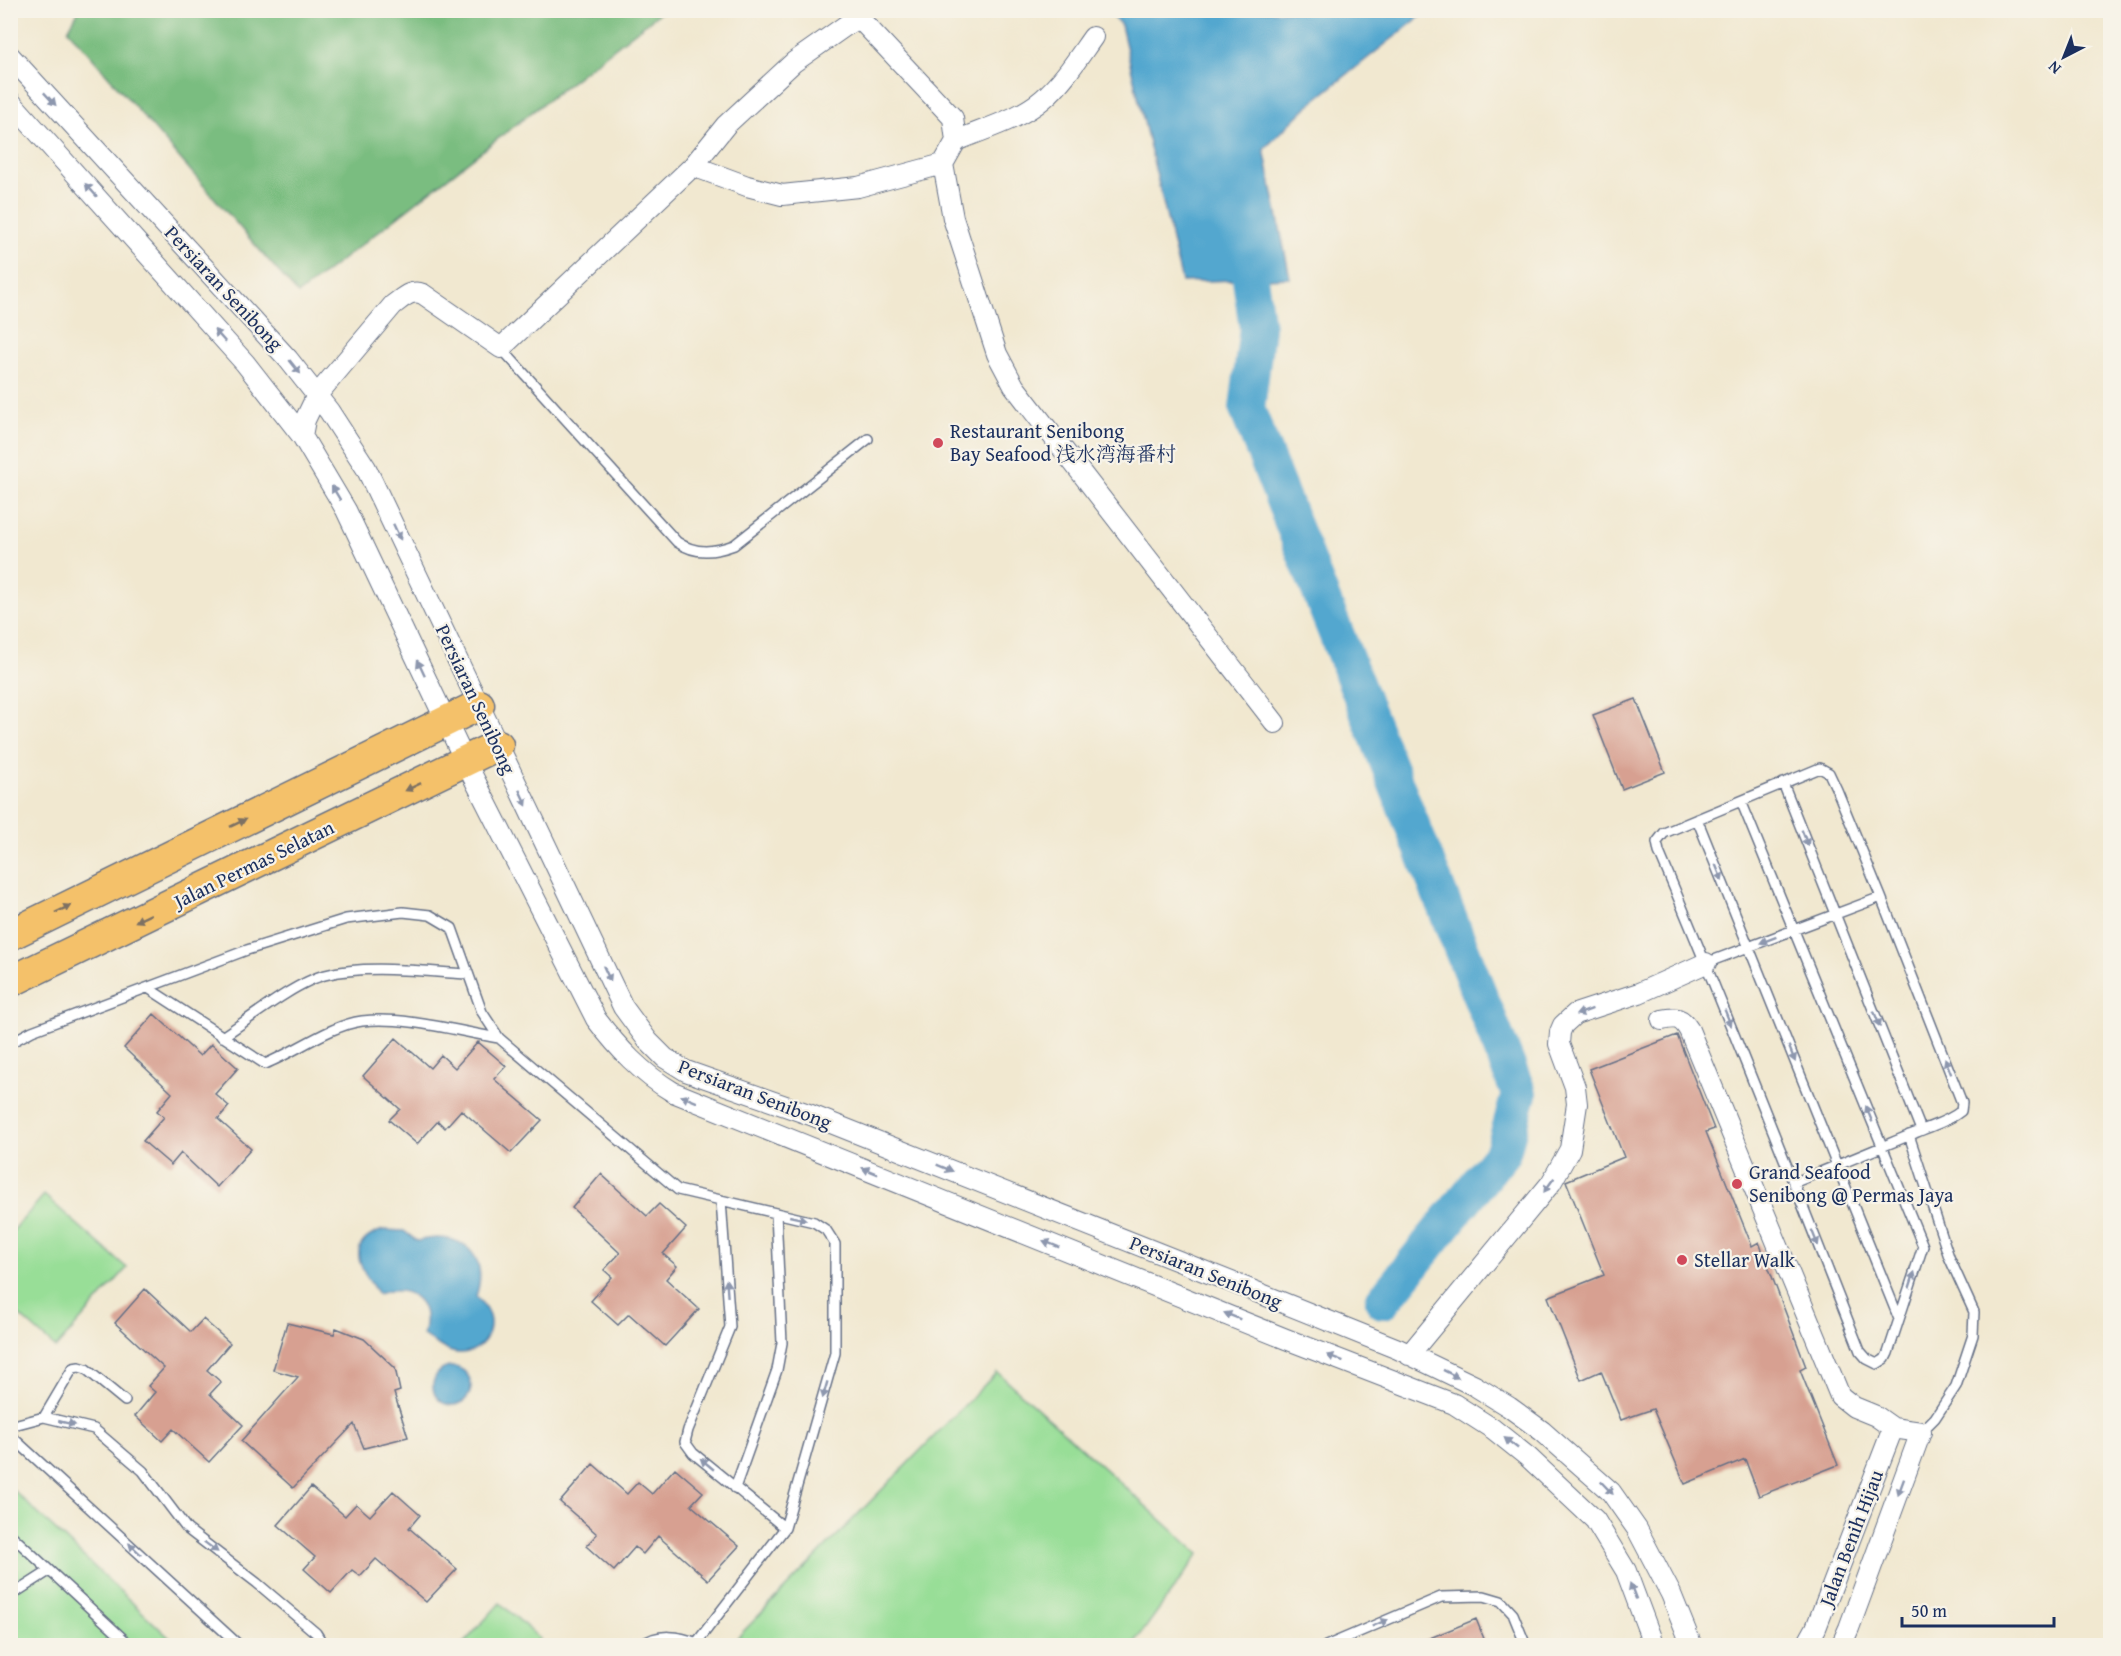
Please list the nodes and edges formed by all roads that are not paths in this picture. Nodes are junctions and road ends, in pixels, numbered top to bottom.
1 (858, 14) edge
2 (1092, 37) dead end
3 (10, 56) edge
4 (10, 100) edge
5 (956, 141) junction
6 (944, 164) junction
7 (693, 166) junction
8 (501, 348) junction
9 (317, 395) junction
10 (302, 436) junction
11 (868, 439) dead end
12 (479, 705) junction
13 (447, 721) junction
14 (1275, 723) dead end
15 (498, 745) junction
16 (465, 761) junction
17 (1784, 783) junction
18 (1741, 801) junction
19 (1697, 819) junction
20 (1881, 897) junction
21 (1836, 914) junction
22 (1794, 930) junction
23 (10, 934) edge
24 (10, 947) edge
25 (1749, 947) junction
26 (1706, 963) junction
27 (468, 974) junction
28 (10, 981) edge
29 (148, 988) junction
30 (1662, 1020) dead end
31 (222, 1037) junction
32 (499, 1038) junction
33 (10, 1043) edge
34 (1921, 1130) junction
35 (1909, 1136) junction
36 (1882, 1146) junction
37 (1837, 1165) junction
38 (1793, 1183) junction
39 (720, 1200) junction
40 (776, 1213) junction
41 (1899, 1318) junction
42 (1404, 1352) junction
43 (125, 1401) dead end
44 (44, 1418) junction
45 (10, 1426) edge
46 (1893, 1428) junction
47 (1922, 1432) junction
48 (10, 1435) edge
49 (735, 1488) junction
50 (785, 1528) junction
51 (10, 1534) edge
52 (49, 1571) junction
53 (10, 1596) edge
54 (696, 1644) edge
55 (1692, 1645) edge
56 (131, 1646) edge
57 (240, 1646) edge
58 (324, 1646) edge
59 (641, 1646) edge
60 (1326, 1646) edge
61 (1526, 1646) edge
62 (1654, 1646) edge
63 (1806, 1646) edge
64 (1841, 1646) edge

1 - 5 street
1 - 7 street
2 - 5 street
3 -> 9 street, Persiaran Senibong
10 -> 4 street, Persiaran Senibong
5 - 6 street
6 - 7 street
6 - 14 street
7 - 8 street
8 - 9 street
8 - 11 lane
9 - 10 street
9 -> 12 street, Persiaran Senibong
13 -> 10 street, Persiaran Senibong
12 - 13 main road
12 - 15 street, Persiaran Senibong
13 - 16 street, Persiaran Senibong
23 -> 13 main road
15 - 16 main road, Jalan Permas Selatan
15 -> 42 street, Persiaran Senibong
16 -> 28 main road, Jalan Permas Selatan
62 -> 16 street, Persiaran Senibong
17 - 18 lane
17 - 20 lane
17 -> 21 lane
18 - 19 lane
18 - 22 lane
19 -> 25 lane
19 - 26 lane
20 - 21 lane
34 -> 20 lane
21 - 22 lane
21 -> 34 lane
22 -> 25 lane
36 -> 22 lane
24 - 28 main road
25 - 26 lane
25 -> 37 lane
26 -> 38 lane
26 -> 42 street
27 - 29 lane
27 - 31 lane
27 - 32 lane
29 - 31 lane
29 - 33 lane
30 - 46 street
31 - 32 lane
32 - 39 lane
34 - 35 lane
35 - 36 lane
35 - 47 lane
36 - 37 lane
41 -> 36 lane
37 - 38 lane
37 - 41 lane
38 -> 41 lane
39 - 40 lane
49 -> 39 lane
40 - 49 lane
40 -> 50 lane
42 -> 55 street, Persiaran Senibong
43 - 44 lane
44 - 45 lane
44 -> 58 lane
46 - 47 street
46 - 63 street, Jalan Benih Hijau
47 -> 64 street, Jalan Benih Hijau
57 -> 48 lane
49 - 50 lane
50 - 54 lane
51 - 52 lane
52 - 53 lane
52 - 56 lane
54 - 59 lane
60 -> 61 lane

